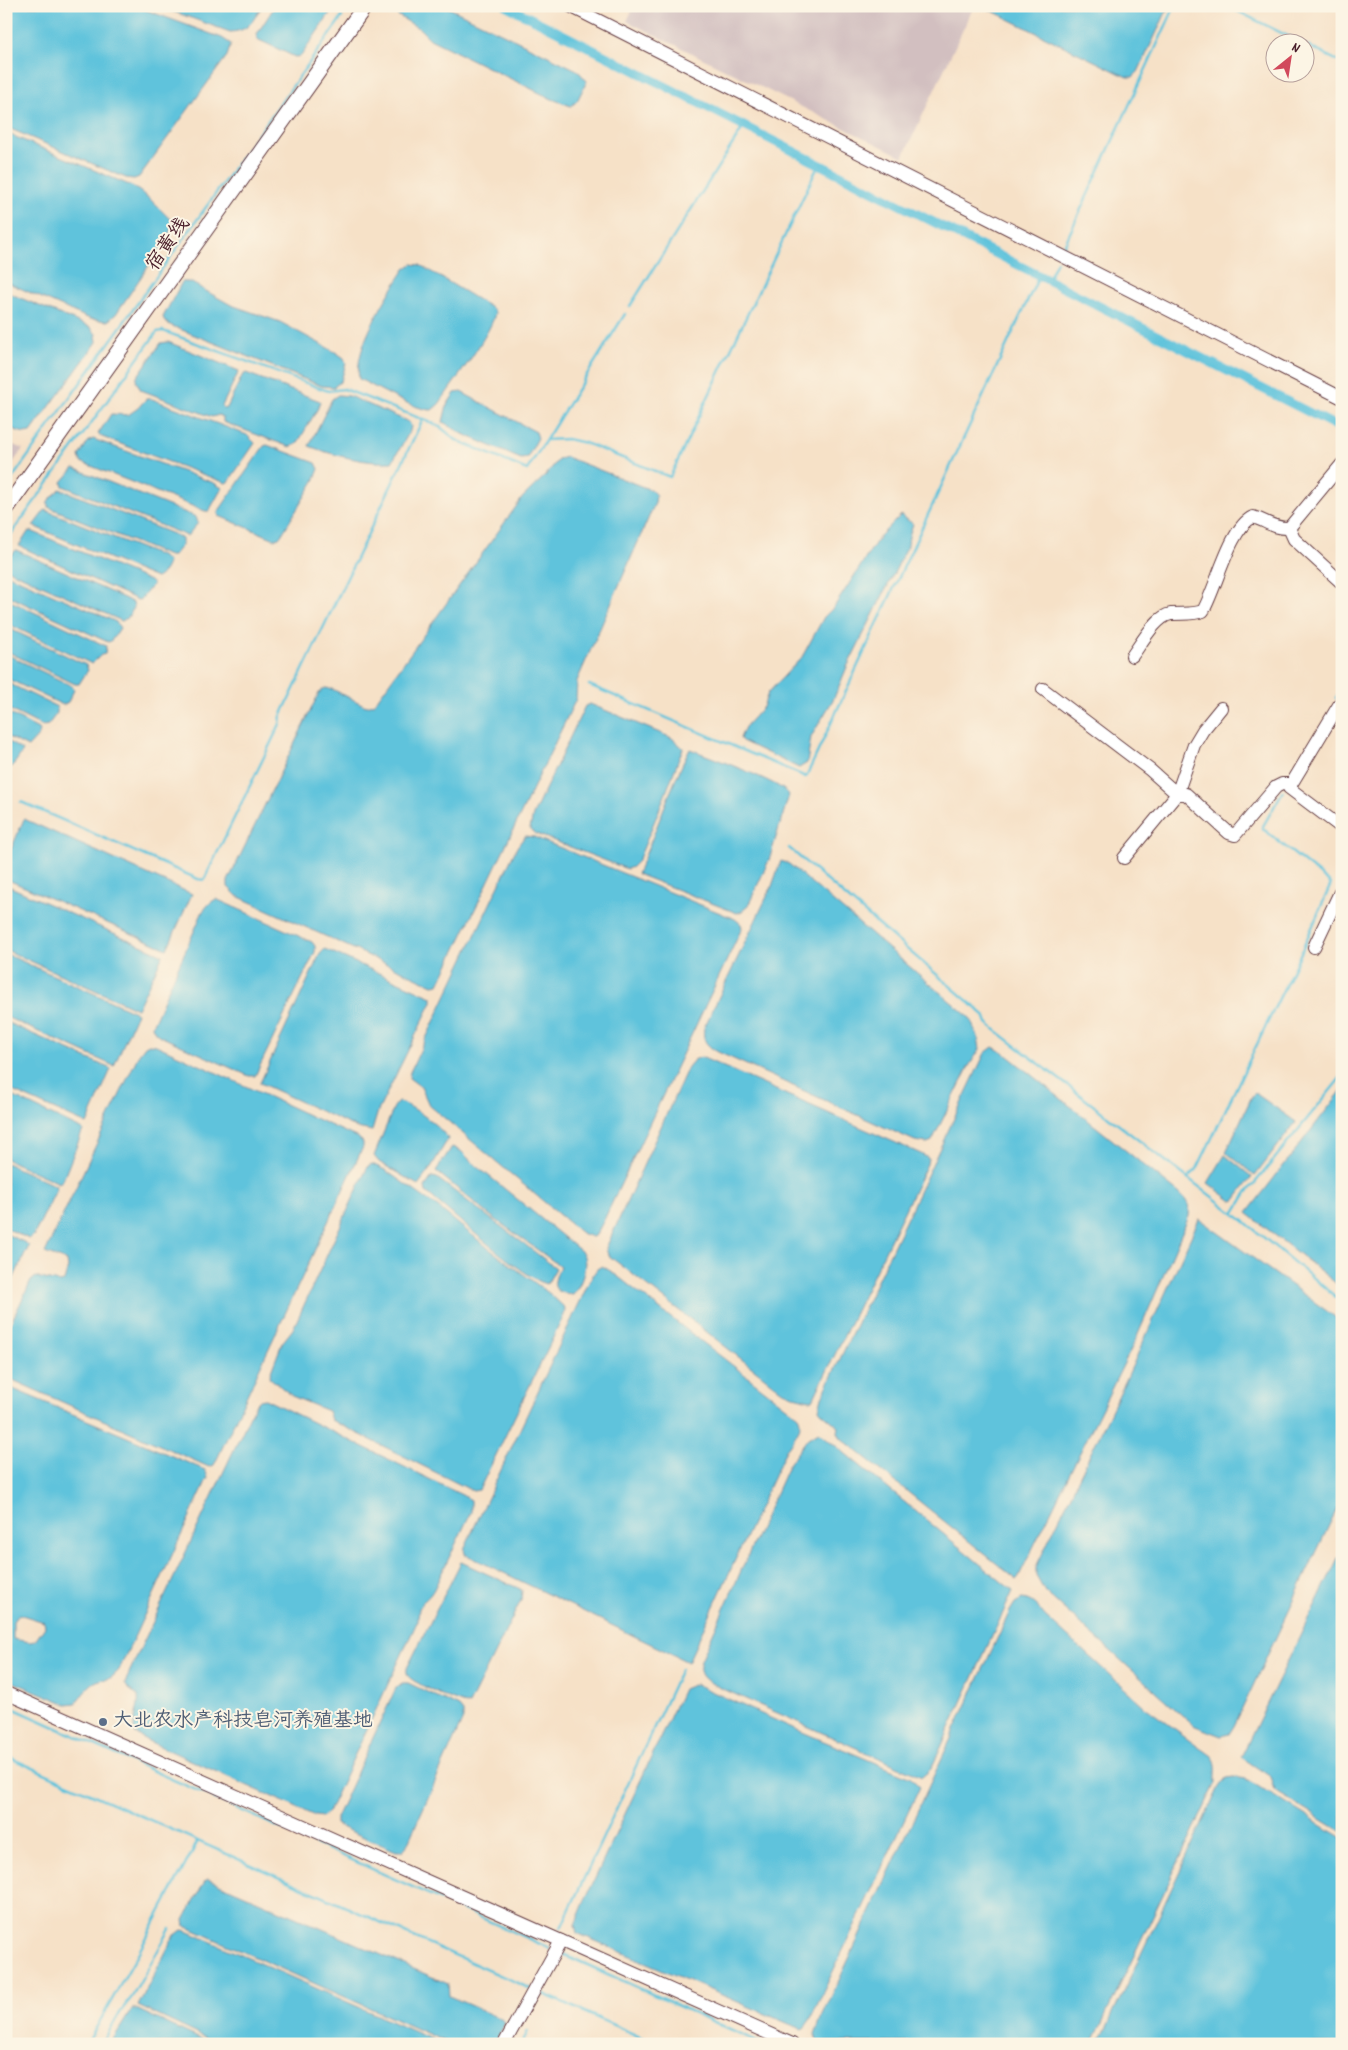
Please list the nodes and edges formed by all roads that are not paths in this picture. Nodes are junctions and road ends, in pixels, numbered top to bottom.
1 (365, 6) edge
2 (570, 6) edge
3 (1342, 398) edge
4 (1342, 464) edge
5 (6, 509) edge
6 (1289, 528) junction
7 (1342, 583) edge
8 (1132, 656) dead end
9 (1043, 689) dead end
10 (1342, 700) edge
11 (1221, 708) dead end
12 (1291, 784) junction
13 (1177, 794) junction
14 (1342, 828) edge
15 (1124, 858) dead end
16 (1342, 888) edge
17 (1314, 947) dead end
18 (6, 1694) edge
19 (561, 1941) junction
20 (504, 2044) edge
21 (792, 2044) edge

1 - 5 main road, 宿黄线
2 - 3 street
4 - 6 street
6 - 7 street
6 - 8 street
9 - 13 street
10 - 12 street
11 - 13 street
12 - 13 street
12 - 14 street
13 - 15 street
16 - 17 street
18 - 19 street
19 - 20 street
19 - 21 street

